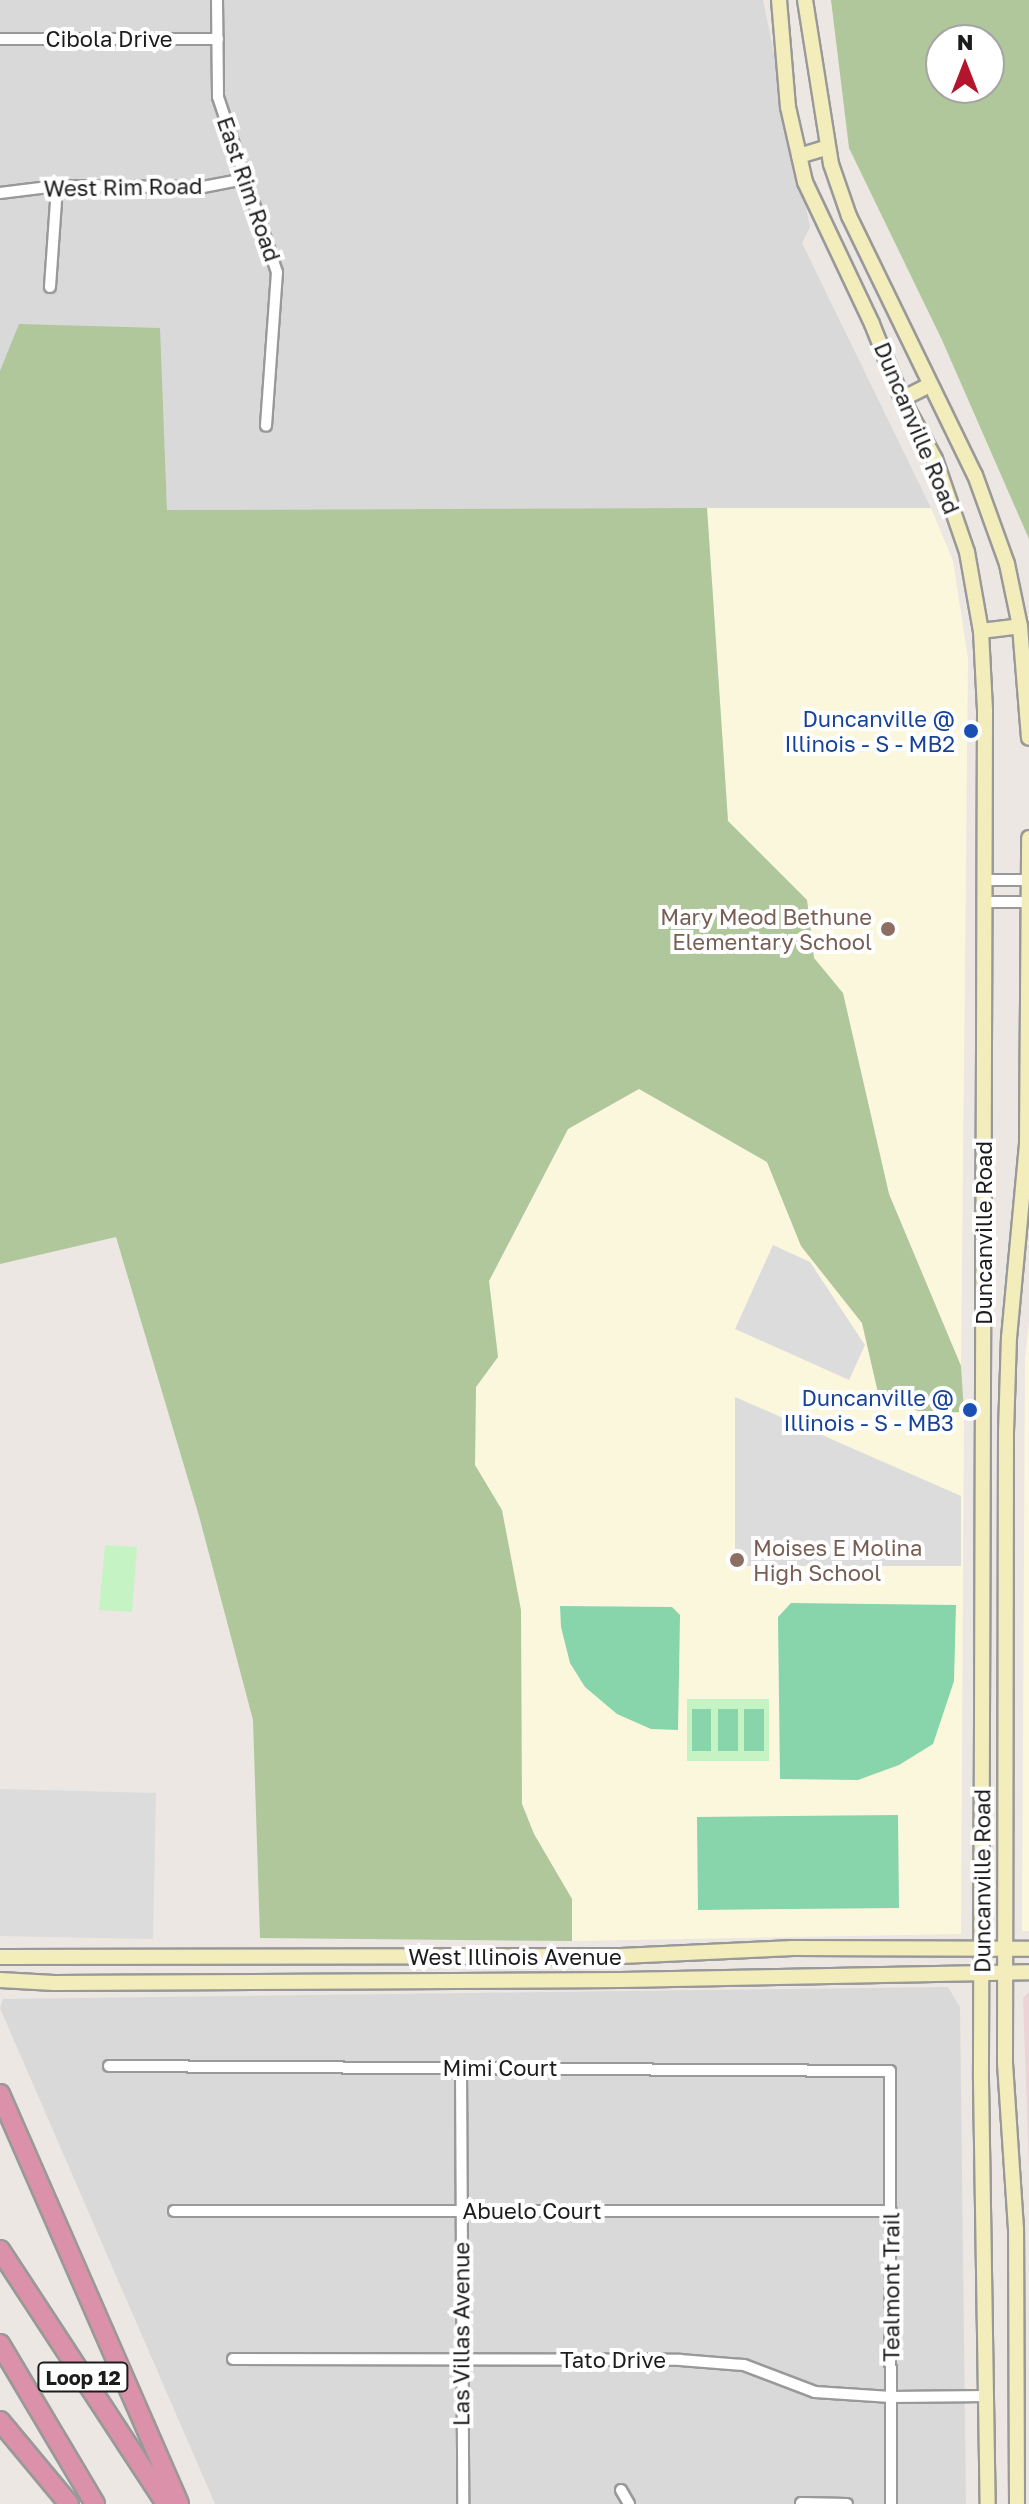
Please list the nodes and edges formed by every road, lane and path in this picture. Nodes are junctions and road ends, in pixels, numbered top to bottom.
1 (217, 0) edge
2 (779, 0) edge
3 (805, 0) edge
4 (0, 39) edge
5 (218, 39) junction
6 (828, 147) junction
7 (799, 156) junction
8 (245, 179) junction
9 (57, 186) junction
10 (0, 193) edge
11 (50, 287) dead end
12 (930, 385) junction
13 (902, 399) junction
14 (266, 426) dead end
15 (1020, 626) junction
16 (981, 631) junction
17 (1029, 738) edge
18 (1029, 838) edge
19 (983, 880) junction
20 (1029, 880) edge
21 (984, 902) junction
22 (1029, 902) edge
23 (1028, 964) edge
24 (981, 1949) junction
25 (1005, 1949) junction
26 (1029, 1949) edge
27 (621, 1956) junction
28 (0, 1957) edge
29 (121, 1958) junction
30 (257, 1959) junction
31 (981, 1972) junction
32 (1005, 1972) junction
33 (1029, 1972) edge
34 (0, 1980) edge
35 (621, 1980) junction
36 (256, 1982) junction
37 (119, 1983) junction
38 (109, 2066) dead end
39 (461, 2068) junction
40 (890, 2071) joint
41 (0, 2094) edge
42 (174, 2211) dead end
43 (461, 2211) junction
44 (891, 2211) junction
45 (0, 2250) edge
46 (0, 2344) edge
47 (233, 2359) dead end
48 (461, 2360) junction
49 (988, 2396) junction
50 (1017, 2396) junction
51 (891, 2397) junction
52 (0, 2421) edge
53 (621, 2490) dead end
54 (801, 2503) edge
55 (69, 2504) edge
56 (95, 2504) edge
57 (166, 2504) edge
58 (179, 2504) edge
59 (463, 2504) edge
60 (629, 2504) edge
61 (847, 2504) edge
62 (891, 2504) edge
63 (988, 2504) edge
64 (1017, 2504) edge

1 - 5 street, East Rim Road
2 - 7 main road, Duncanville Road
3 - 6 main road, Duncanville Road
4 - 5 street, Cibola Drive
5 - 8 street, East Rim Road
6 - 7 main road
6 - 12 main road, Duncanville Road
7 - 13 main road, Duncanville Road
8 - 9 street, West Rim Road
8 - 14 street, East Rim Road
9 - 10 street, West Rim Road
9 - 11 street
12 - 13 main road
12 - 15 main road, Duncanville Road
13 - 16 main road, Duncanville Road
15 - 16 main road
15 - 17 main road, Duncanville Road
16 - 19 main road, Duncanville Road
18 - 20 main road, Duncanville Road
19 - 20 street
19 - 21 main road, Duncanville Road
20 - 22 main road, Duncanville Road
21 - 22 street
21 - 24 main road, Duncanville Road
22 - 23 main road, Duncanville Road
23 - 25 main road, Duncanville Road
24 - 25 main road, West Illinois Avenue
24 - 27 main road, West Illinois Avenue
24 - 31 main road, Duncanville Road
25 - 26 main road, West Illinois Avenue
25 - 32 main road, Duncanville Road
27 - 30 main road, West Illinois Avenue
27 - 35 main road
28 - 29 main road, West Illinois Avenue
29 - 30 main road, West Illinois Avenue
29 - 37 main road
30 - 36 main road
31 - 32 main road, West Illinois Avenue
31 - 35 main road, West Illinois Avenue
31 - 49 main road, Duncanville Road
32 - 33 main road, West Illinois Avenue
32 - 50 main road, Duncanville Road
34 - 37 main road, West Illinois Avenue
35 - 36 main road, West Illinois Avenue
36 - 37 main road, West Illinois Avenue
38 - 39 street, Mimi Court
39 - 40 street, Mimi Court
39 - 43 street, Las Villas Avenue
40 - 44 street, Tealmont Trail
41 - 58 highway
42 - 43 street, Abuelo Court
43 - 44 street, Abuelo Court
43 - 48 street, Las Villas Avenue
44 - 51 street, Tealmont Trail
45 - 57 highway, Loop 12
46 - 56 highway, Loop 12
47 - 48 street, Tato Drive
48 - 51 street, Tato Drive
48 - 59 street, Las Villas Avenue
49 - 50 main road
49 - 51 street, Tato Drive
49 - 63 main road, Duncanville Road
50 - 64 main road, Duncanville Road
51 - 62 street, Tealmont Trail
52 - 55 highway
53 - 60 street
54 - 61 street

